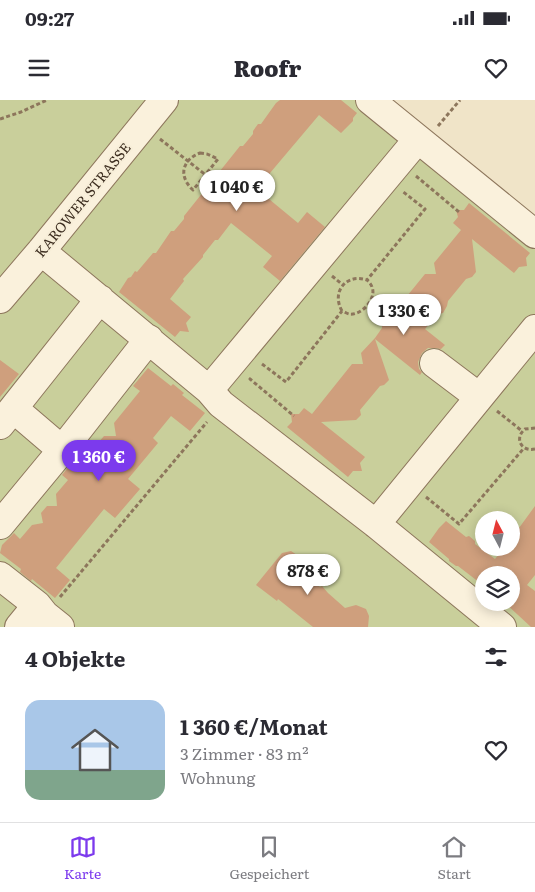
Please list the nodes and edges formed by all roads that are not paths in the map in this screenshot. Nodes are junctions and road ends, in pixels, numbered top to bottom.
1 (164, 100) edge
2 (370, 100) edge
3 (421, 141) junction
4 (535, 234) edge
5 (41, 251) junction
6 (0, 299) edge
7 (100, 300) junction
8 (535, 329) edge
9 (148, 339) junction
10 (434, 362) dead end
11 (215, 397) junction
12 (479, 398) junction
13 (7, 417) edge
14 (62, 450) junction
15 (376, 524) junction
16 (0, 525) edge
17 (0, 576) edge
18 (47, 616) edge
19 (19, 627) edge
20 (502, 627) edge

1 - 5 lane, KAROWER STRASSE
2 - 3 lane
3 - 4 lane
3 - 11 lane
5 - 6 lane, KAROWER STRASSE
5 - 7 lane
7 - 9 lane
7 - 13 lane
8 - 12 lane
9 - 11 lane
9 - 14 lane
10 - 12 lane
11 - 15 lane
12 - 15 lane
13 - 14 lane
14 - 16 lane
15 - 20 lane
17 - 18 lane
18 - 19 lane

